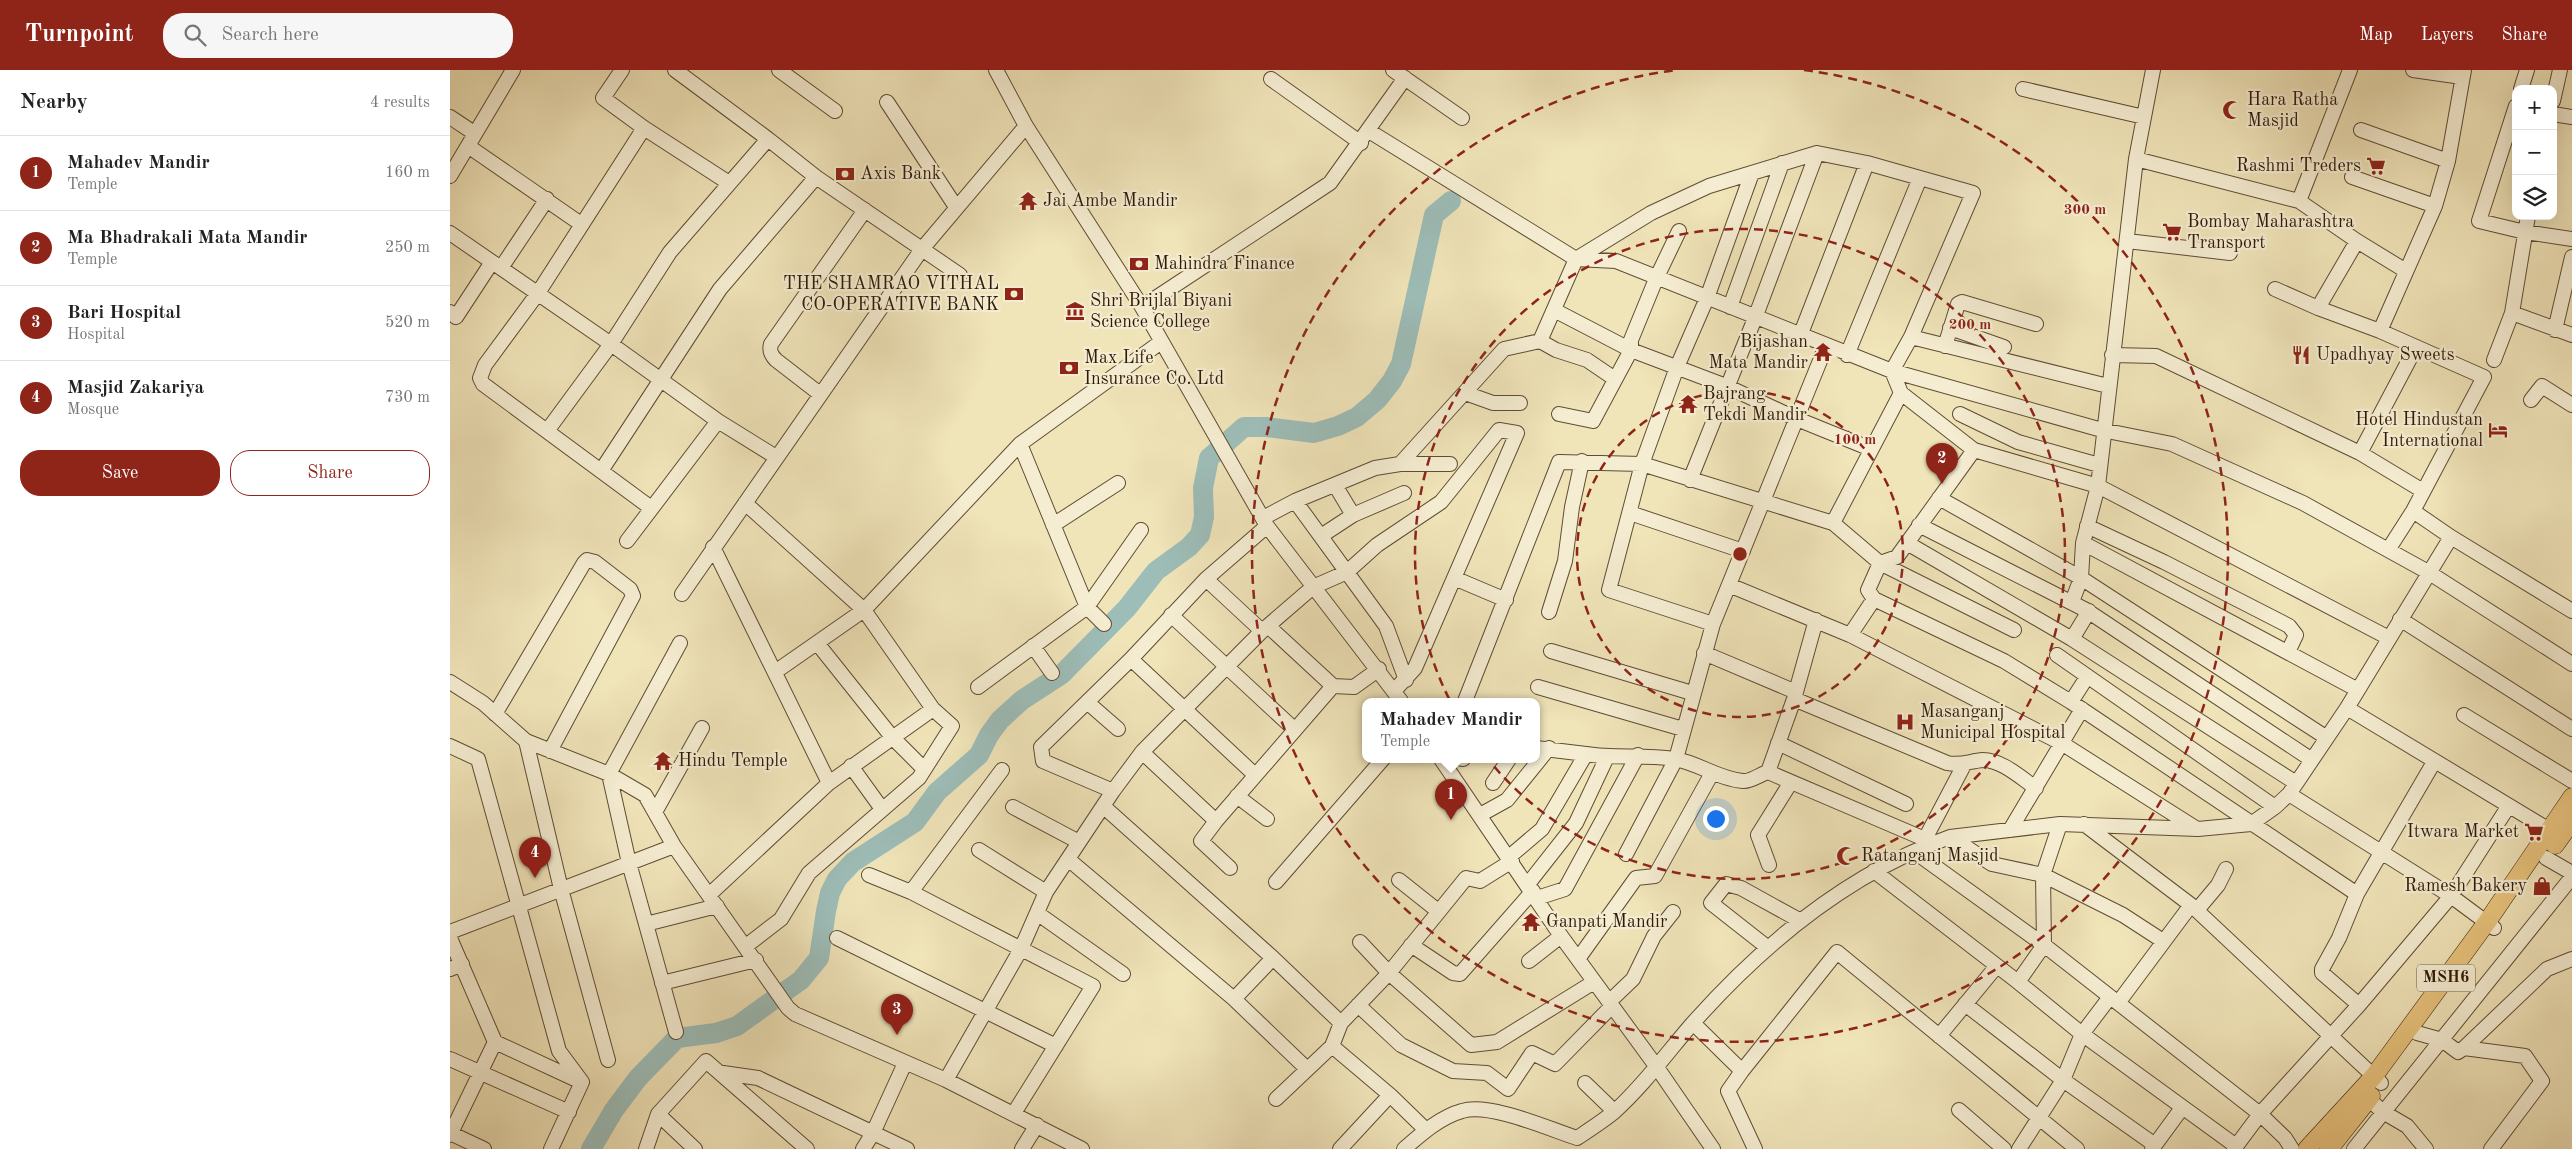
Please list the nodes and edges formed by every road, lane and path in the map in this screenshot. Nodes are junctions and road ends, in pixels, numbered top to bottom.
1 (513, 70) edge
2 (622, 70) edge
3 (779, 70) edge
4 (1393, 70) edge
5 (2153, 70) edge
6 (2350, 70) edge
7 (2414, 70) edge
8 (2527, 70) edge
9 (2560, 70) edge
10 (2572, 71) edge
11 (682, 72) edge
12 (1003, 73) edge
13 (2463, 74) edge
14 (1405, 78) junction
15 (1271, 79) dead end
16 (2522, 85) edge
17 (2557, 85) edge
18 (2024, 89) dead end
19 (887, 102) dead end
20 (835, 111) dead end
21 (2557, 115) edge
22 (450, 117) edge
23 (2144, 117) junction
24 (2572, 117) edge
25 (1462, 118) dead end
26 (2512, 118) edge
27 (1026, 126) junction
28 (644, 128) junction
29 (2361, 130) dead end
30 (1369, 131) junction
31 (474, 132) junction
32 (768, 139) junction
33 (1361, 143) junction
34 (468, 146) junction
35 (1817, 154) junction
36 (2136, 159) junction
37 (2448, 161) junction
38 (1782, 163) junction
39 (1867, 163) junction
40 (1752, 173) junction
41 (450, 176) edge
42 (816, 177) junction
43 (2352, 177) dead end
44 (1920, 178) junction
45 (729, 183) junction
46 (547, 199) junction
47 (2299, 201) junction
48 (2435, 206) junction
49 (956, 207) junction
50 (865, 210) junction
51 (2527, 220) edge
52 (581, 224) junction
53 (1679, 231) dead end
54 (2525, 232) junction
55 (450, 233) edge
56 (2572, 239) edge
57 (2357, 241) junction
58 (2127, 242) junction
59 (922, 249) junction
60 (2230, 253) dead end
61 (2572, 257) edge
62 (1576, 259) junction
63 (496, 265) junction
64 (2406, 271) junction
65 (960, 276) dead end
66 (1656, 279) junction
67 (2275, 289) dead end
68 (538, 293) junction
69 (1707, 298) junction
70 (1142, 307) junction
71 (1730, 307) junction
72 (2318, 308) junction
73 (1554, 310) junction
74 (450, 312) edge
75 (2512, 313) junction
76 (1755, 318) junction
77 (2036, 324) dead end
78 (1950, 328) junction
79 (2555, 330) junction
80 (2380, 331) junction
81 (2572, 335) edge
82 (1800, 336) junction
83 (1911, 337) junction
84 (1540, 341) junction
85 (1161, 342) junction
86 (611, 344) junction
87 (1826, 346) junction
88 (1945, 346) junction
89 (2004, 347) dead end
90 (2416, 347) junction
91 (1631, 350) junction
92 (1847, 355) junction
93 (2112, 355) junction
94 (2494, 360) dead end
95 (1677, 367) junction
96 (1892, 371) junction
97 (1615, 380) junction
98 (661, 382) junction
99 (1726, 386) junction
100 (2108, 386) junction
101 (1465, 393) junction
102 (1901, 393) junction
103 (820, 394) junction
104 (2531, 400) dead end
105 (1520, 403) dead end
106 (2572, 405) edge
107 (1559, 414) dead end
108 (1960, 414) dead end
109 (1797, 419) junction
110 (718, 421) junction
111 (2102, 430) junction
112 (547, 431) junction
113 (1020, 444) junction
114 (1871, 449) junction
115 (1974, 450) junction
116 (2360, 453) junction
117 (776, 457) junction
118 (1582, 461) junction
119 (1400, 464) junction
120 (1450, 464) dead end
121 (1642, 464) junction
122 (2099, 465) junction
123 (601, 471) junction
124 (1690, 480) junction
125 (1118, 483) dead end
126 (1335, 485) junction
127 (2098, 486) junction
128 (2423, 492) junction
129 (1404, 493) dead end
130 (1939, 498) junction
131 (1295, 501) junction
132 (745, 503) junction
133 (1762, 503) junction
134 (651, 508) junction
135 (2413, 511) junction
136 (1630, 513) junction
137 (1353, 515) junction
138 (1265, 522) junction
139 (1833, 523) junction
140 (1054, 525) junction
141 (1919, 526) junction
142 (2087, 526) junction
143 (1141, 530) dead end
144 (1321, 536) junction
145 (2451, 537) junction
146 (628, 541) dead end
147 (1907, 543) junction
148 (2083, 543) junction
149 (713, 546) junction
150 (2388, 550) junction
151 (1743, 551) junction
152 (1880, 563) junction
153 (1347, 572) junction
154 (2428, 572) junction
155 (1454, 578) junction
156 (2081, 578) junction
157 (1206, 579) junction
158 (1729, 585) junction
159 (1312, 587) junction
160 (682, 594) dead end
161 (1874, 599) junction
162 (1506, 600) junction
163 (2072, 602) junction
164 (1087, 607) junction
165 (864, 610) junction
166 (2089, 611) junction
167 (2572, 611) edge
168 (1549, 612) dead end
169 (1171, 615) junction
170 (2400, 619) junction
171 (1816, 620) junction
172 (1104, 624) dead end
173 (1713, 624) junction
174 (1265, 629) junction
175 (2014, 630) dead end
176 (1850, 635) junction
177 (2389, 638) junction
178 (2072, 639) junction
179 (817, 642) junction
180 (680, 643) dead end
181 (1033, 646) junction
182 (2088, 649) junction
183 (1551, 651) dead end
184 (1704, 652) junction
185 (2288, 652) junction
186 (2057, 655) dead end
187 (1132, 659) junction
188 (2572, 664) edge
189 (1228, 668) junction
190 (1379, 669) junction
191 (775, 672) junction
192 (1052, 673) dead end
193 (2082, 674) junction
194 (1406, 680) junction
195 (450, 682) edge
196 (1333, 686) junction
197 (978, 687) dead end
198 (1538, 687) dead end
199 (2358, 690) junction
200 (1692, 693) junction
201 (1397, 696) edge
202 (1795, 696) junction
203 (1466, 698) edge
204 (1087, 702) junction
205 (2077, 706) junction
206 (2347, 708) junction
207 (933, 709) junction
208 (1186, 709) junction
209 (495, 714) junction
210 (2464, 715) dead end
211 (702, 728) dead end
212 (1118, 729) dead end
213 (1294, 729) junction
214 (1683, 729) junction
215 (2572, 729) edge
216 (892, 738) junction
217 (2326, 738) junction
218 (526, 741) junction
219 (1778, 743) junction
220 (2063, 744) junction
221 (450, 746) edge
222 (1542, 748) edge
223 (550, 751) junction
224 (1142, 752) junction
225 (1586, 754) junction
226 (1638, 755) junction
227 (1607, 758) junction
228 (1676, 759) junction
229 (2312, 760) junction
230 (2434, 762) junction
231 (1380, 763) edge
232 (1444, 763) edge
233 (1507, 763) edge
234 (1532, 763) edge
235 (1964, 765) junction
236 (851, 766) junction
237 (924, 769) junction
238 (1002, 770) dead end
239 (1768, 772) junction
240 (1712, 773) junction
241 (609, 774) junction
242 (1255, 775) junction
243 (2572, 781) edge
244 (828, 782) junction
245 (1791, 782) junction
246 (1494, 783) dead end
247 (2036, 788) junction
248 (2292, 788) junction
249 (1113, 791) junction
250 (1237, 796) junction
251 (2572, 797) edge
252 (1906, 804) dead end
253 (1103, 806) junction
254 (1013, 807) dead end
255 (2275, 807) junction
256 (2508, 807) junction
257 (882, 808) junction
258 (655, 812) junction
259 (1480, 815) junction
260 (1267, 819) dead end
261 (1216, 821) junction
262 (2572, 821) edge
263 (2060, 824) junction
264 (2084, 824) junction
265 (2251, 824) junction
266 (2198, 829) junction
267 (2010, 830) junction
268 (2561, 837) edge
269 (1950, 838) junction
270 (1929, 841) junction
271 (1079, 842) junction
272 (674, 846) junction
273 (979, 850) dead end
274 (1915, 852) junction
275 (2382, 852) junction
276 (1626, 854) dead end
277 (2546, 858) junction
278 (1068, 859) junction
279 (1511, 859) junction
280 (629, 864) junction
281 (1768, 865) dead end
282 (1230, 868) dead end
283 (2226, 869) dead end
284 (1874, 871) junction
285 (2572, 873) edge
286 (869, 875) dead end
287 (2043, 875) junction
288 (2572, 877) edge
289 (1399, 880) dead end
290 (1276, 882) dead end
291 (561, 890) junction
292 (1533, 891) junction
293 (911, 892) junction
294 (1046, 892) junction
295 (2357, 894) junction
296 (2451, 896) junction
297 (713, 900) junction
298 (519, 906) junction
299 (2194, 907) junction
300 (1438, 911) junction
301 (1673, 912) dead end
302 (1037, 913) junction
303 (1799, 920) junction
304 (646, 924) junction
305 (2491, 925) junction
306 (450, 932) edge
307 (1561, 936) junction
308 (450, 938) edge
309 (837, 938) dead end
310 (2163, 941) junction
311 (1360, 942) dead end
312 (1411, 945) junction
313 (2044, 945) junction
314 (746, 946) junction
315 (1767, 947) junction
316 (1022, 949) junction
317 (1273, 958) junction
318 (1578, 959) junction
319 (2572, 959) edge
320 (756, 960) junction
321 (1530, 961) dead end
322 (456, 967) edge
323 (1996, 967) junction
324 (1389, 973) junction
325 (1123, 974) dead end
326 (1594, 982) junction
327 (2018, 982) junction
328 (662, 983) junction
329 (1234, 999) junction
330 (2114, 1000) junction
331 (1610, 1004) junction
332 (1965, 1004) junction
333 (1358, 1005) junction
334 (2359, 1005) junction
335 (987, 1012) junction
336 (1341, 1023) junction
337 (1693, 1023) junction
338 (676, 1032) dead end
339 (2417, 1033) junction
340 (2082, 1034) junction
341 (2331, 1034) junction
342 (1939, 1036) junction
343 (2442, 1040) junction
344 (496, 1042) junction
345 (1056, 1046) junction
346 (1332, 1046) junction
347 (2464, 1048) junction
348 (450, 1059) edge
349 (608, 1060) dead end
350 (905, 1063) junction
351 (1656, 1066) junction
352 (1306, 1068) junction
353 (1742, 1070) junction
354 (481, 1073) junction
355 (723, 1074) junction
356 (2378, 1079) junction
357 (946, 1080) junction
358 (2063, 1080) junction
359 (582, 1082) junction
360 (1585, 1083) dead end
361 (1390, 1095) junction
362 (2365, 1096) junction
363 (1276, 1098) dead end
364 (2182, 1108) junction
365 (1958, 1110) dead end
366 (1614, 1111) junction
367 (569, 1112) junction
368 (1014, 1112) junction
369 (2383, 1112) junction
370 (658, 1114) junction
371 (2260, 1114) junction
372 (2039, 1120) junction
373 (1036, 1125) junction
374 (1426, 1130) junction
375 (873, 1133) junction
376 (450, 1134) edge
377 (2154, 1147) edge
378 (2235, 1147) edge
379 (484, 1149) edge
380 (552, 1149) edge
381 (646, 1149) edge
382 (695, 1149) edge
383 (806, 1149) edge
384 (863, 1149) edge
385 (907, 1149) edge
386 (1022, 1149) edge
387 (1082, 1149) edge
388 (1340, 1149) edge
389 (1404, 1149) edge
390 (1713, 1149) edge
391 (1755, 1149) edge
392 (2004, 1149) edge
393 (2019, 1149) edge
394 (2077, 1149) edge
395 (2292, 1149) edge
396 (2307, 1149) edge
397 (2329, 1149) edge
398 (2354, 1149) edge
399 (2426, 1149) edge
400 (2491, 1149) edge

1 - 31 street
2 - 28 street
3 - 20 street
4 - 14 street
5 - 23 street
6 - 47 street
7 - 13 street
8 - 16 street
9 - 10 street
9 - 17 street
11 - 32 street
12 - 27 street
13 - 37 street
14 - 25 street
14 - 30 street
15 - 33 street
18 - 23 street
19 - 49 street
21 - 24 street
22 - 31 street
23 - 36 street
26 - 54 street
27 - 49 street
27 - 70 street
28 - 45 street
28 - 52 street
29 - 37 street
30 - 33 street
30 - 62 street
31 - 34 street
32 - 42 street
32 - 45 street
33 - 70 street
34 - 41 street
34 - 46 street
35 - 38 street
35 - 39 street
35 - 76 street
36 - 47 street
36 - 58 street
37 - 48 street
38 - 40 street
38 - 71 street
39 - 44 street
39 - 82 street
40 - 62 street
40 - 69 street
42 - 50 street
42 - 98 street
43 - 48 street
44 - 83 street
44 - 92 street
45 - 86 street
46 - 52 street
46 - 63 street
47 - 57 street
48 - 64 street
49 - 59 street
50 - 59 street
50 - 103 street
51 - 54 street
52 - 68 street
53 - 66 street
54 - 56 street
54 - 75 street
55 - 63 street
57 - 64 street
57 - 72 street
58 - 60 street
58 - 93 street
59 - 65 street
59 - 103 street
61 - 79 street
62 - 66 street
62 - 73 street
63 - 68 street
63 - 74 street
64 - 80 street
66 - 69 street
66 - 91 street
67 - 72 street
68 - 86 street
68 - 112 street
69 - 71 street
69 - 95 street
70 - 85 street
71 - 76 street
72 - 80 street
73 - 84 street
73 - 91 street
75 - 79 street
75 - 94 street
76 - 82 street
76 - 99 street
77 - 78 street
78 - 88 street
78 - 89 street
79 - 81 street
80 - 90 street
82 - 87 street
83 - 88 street
83 - 96 street
84 - 97 street
84 - 101 street
85 - 113 street
85 - 138 street
86 - 98 street
86 - 112 street
87 - 92 street
87 - 109 street
88 - 100 street
90 - 116 street
90 - 128 street
91 - 95 street
91 - 97 street
92 - 96 street
93 - 100 street
93 - 116 street
95 - 99 street
95 - 121 street
96 - 102 street
96 - 111 street
97 - 107 street
98 - 110 street
98 - 123 street
99 - 109 street
99 - 124 street
100 - 111 street
101 - 105 street
101 - 119 street
102 - 114 street
102 - 115 street
103 - 117 street
104 - 106 street
108 - 122 street
109 - 114 street
109 - 133 street
110 - 117 street
110 - 134 street
111 - 122 street
111 - 150 street
112 - 123 street
113 - 140 street
113 - 165 street
114 - 139 street
115 - 127 street
115 - 130 street
116 - 128 street
117 - 132 street
118 - 121 street
118 - 162 street
118 - 168 street
119 - 120 street
119 - 126 street
121 - 124 street
121 - 136 street
122 - 127 street
123 - 134 street
124 - 133 street
125 - 140 street
126 - 131 street
126 - 137 street
127 - 142 street
127 - 177 street
128 - 135 street
129 - 137 street
130 - 141 street
130 - 156 street
131 - 138 street
131 - 144 street
132 - 149 street
132 - 165 street
133 - 139 street
133 - 151 street
134 - 146 street
135 - 145 street
135 - 150 street
136 - 151 street
136 - 173 street
137 - 144 street
138 - 157 street
138 - 159 street
139 - 152 street
140 - 164 street
141 - 147 street
141 - 163 street
142 - 148 street
142 - 185 street
143 - 164 street
144 - 153 street
145 - 154 street
145 - 167 street
147 - 152 street
147 - 178 street
148 - 156 street
148 - 185 street
149 - 160 street
149 - 191 street
150 - 154 street
151 - 158 street
152 - 161 street
152 - 175 street
153 - 155 street
153 - 159 street
153 - 194 street
154 - 170 street
154 - 188 street
155 - 162 street
155 - 194 street
156 - 163 street
156 - 217 street
157 - 169 street
157 - 174 street
158 - 171 street
158 - 173 street
159 - 174 street
159 - 190 street
161 - 176 street
161 - 205 street
162 - 203 street
163 - 166 street
164 - 172 street
164 - 181 street
165 - 179 street
165 - 207 street
166 - 178 street
166 - 229 street
169 - 187 street
169 - 189 street
170 - 177 street
170 - 215 street
171 - 176 street
171 - 202 street
173 - 184 street
174 - 189 street
174 - 196 street
176 - 220 street
177 - 199 street
178 - 182 street
179 - 191 street
179 - 216 street
180 - 241 street
181 - 192 street
181 - 197 street
182 - 193 street
182 - 248 street
183 - 200 street
184 - 200 street
184 - 202 street
185 - 199 street
186 - 193 street
187 - 204 street
187 - 208 street
189 - 208 street
189 - 213 street
190 - 196 street
190 - 201 street
191 - 244 street
193 - 205 street
193 - 255 street
194 - 201 street
195 - 209 street
196 - 213 street
198 - 214 street
199 - 206 street
200 - 214 street
202 - 219 street
202 - 235 street
204 - 212 street
204 - 249 street
205 - 220 street
205 - 265 street
206 - 217 street
206 - 230 street
207 - 216 street
207 - 237 street
208 - 224 street
208 - 242 street
209 - 218 street
209 - 223 street
210 - 243 street
211 - 258 street
213 - 242 street
214 - 228 street
216 - 236 street
216 - 237 street
217 - 229 street
218 - 223 street
218 - 291 street
219 - 239 street
219 - 252 street
220 - 247 street
220 - 266 street
221 - 298 street
222 - 225 street
223 - 241 street
224 - 249 street
224 - 261 street
225 - 227 street
225 - 279 street
226 - 227 street
226 - 228 street
226 - 292 street
227 - 292 street
228 - 240 street
228 - 276 street
229 - 248 street
230 - 256 street
230 - 275 street
231 - 290 street
232 - 259 street
233 - 246 street
234 - 259 street
235 - 247 street
235 - 270 street
236 - 244 street
236 - 257 street
237 - 257 street
238 - 293 street
239 - 240 street
239 - 245 street
240 - 318 street
241 - 258 street
241 - 280 street
242 - 250 street
244 - 297 street
245 - 270 street
245 - 281 street
247 - 267 street
248 - 255 street
248 - 275 street
249 - 253 street
250 - 260 street
250 - 261 street
251 - 268 main road, MSH6
253 - 271 street
253 - 317 street
254 - 271 street
255 - 265 street
256 - 268 street
256 - 296 street
257 - 314 street
258 - 272 street
259 - 279 street
261 - 282 street
262 - 268 main road, MSH6
263 - 264 street
263 - 267 street
263 - 287 street
264 - 266 street
264 - 299 street
265 - 266 street
265 - 295 street
267 - 269 street
268 - 277 main road, MSH6
268 - 305 main road, MSH6
269 - 270 street
269 - 287 street
270 - 274 street
271 - 278 street
272 - 280 street
272 - 297 street
273 - 294 street
274 - 284 street
274 - 313 street
275 - 295 street
275 - 296 street
277 - 285 street
277 - 305 main road, MSH6
278 - 294 street
278 - 329 street
279 - 292 street
279 - 300 street
280 - 291 street
280 - 304 street
283 - 299 street
284 - 303 street
284 - 323 street
286 - 293 street
287 - 310 street
287 - 313 street
288 - 343 street
289 - 300 street
291 - 298 street
291 - 349 street
292 - 307 street
292 - 312 street
293 - 316 street
294 - 302 street
295 - 334 street
296 - 305 street
296 - 334 street
297 - 304 street
297 - 314 street
298 - 306 street
298 - 359 street
299 - 310 street
299 - 341 street
300 - 312 street
301 - 331 street
302 - 316 street
302 - 325 street
303 - 315 street
303 - 315 street
304 - 328 street
305 - 339 main road, MSH6
305 - 356 main road, MSH6
307 - 318 street
307 - 321 street
308 - 322 street
309 - 335 street
310 - 330 street
311 - 324 street
312 - 324 street
313 - 327 street
313 - 330 street
314 - 320 street
315 - 337 street
316 - 335 street
316 - 345 street
317 - 329 street
317 - 336 street
318 - 326 street
319 - 347 street
320 - 328 street
320 - 350 street
322 - 344 street
323 - 327 street
323 - 332 street
324 - 326 street
324 - 333 street
326 - 331 street
327 - 340 street
328 - 338 street
329 - 352 street
330 - 340 street
330 - 371 street
331 - 333 street
331 - 351 street
332 - 342 street
332 - 358 street
333 - 336 street
334 - 341 street
335 - 345 street
335 - 357 street
336 - 346 street
337 - 351 street
337 - 353 street
339 - 343 street
339 - 356 main road, MSH6
340 - 358 street
340 - 364 street
341 - 356 street
341 - 371 street
342 - 353 street
342 - 372 street
343 - 347 street
343 - 369 street
344 - 354 street
344 - 359 street
345 - 368 street
346 - 352 street
346 - 361 street
347 - 400 street
348 - 354 street
350 - 357 street
350 - 375 street
351 - 366 street
351 - 390 street
352 - 363 street
353 - 391 street
354 - 367 street
354 - 376 street
355 - 370 street
355 - 375 street
355 - 383 street
356 - 362 main road, MSH6
357 - 368 street
358 - 372 street
358 - 377 street
359 - 367 street
360 - 366 street
361 - 374 street
361 - 388 street
362 - 369 street
362 - 396 main road, MSH6
362 - 397 main road, MSH6
364 - 377 street
364 - 378 street
365 - 392 street
366 - 374 street
367 - 380 street
368 - 373 street
369 - 398 street
369 - 399 street
370 - 381 street
370 - 382 street
371 - 378 street
371 - 395 street
372 - 393 street
372 - 394 street
373 - 386 street
373 - 387 street
374 - 389 street
375 - 384 street
375 - 385 street
376 - 379 street

